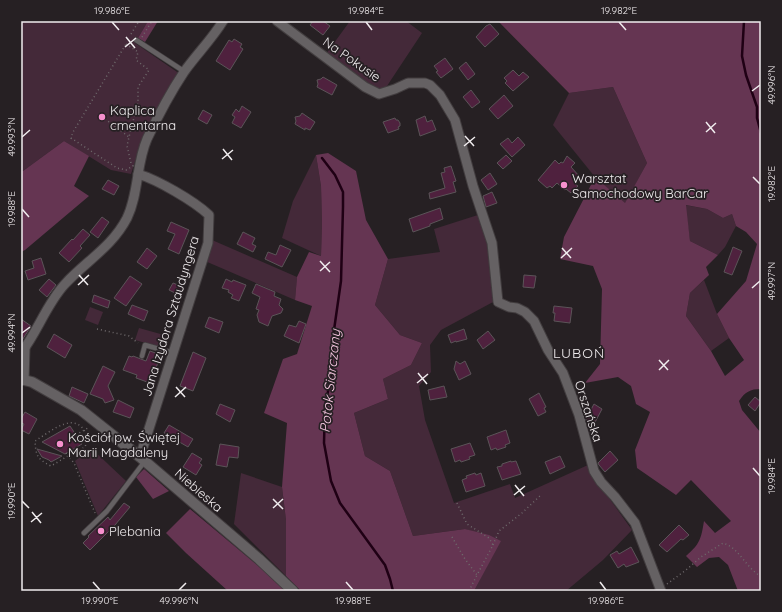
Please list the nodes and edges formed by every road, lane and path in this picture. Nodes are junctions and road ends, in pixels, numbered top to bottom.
1 (139, 21) edge
2 (152, 21) edge
3 (222, 21) edge
4 (277, 21) edge
5 (130, 36) junction
6 (138, 41) junction
7 (126, 44) junction
8 (185, 72) junction
9 (395, 89) joint
10 (105, 119) dead end
11 (129, 137) junction
12 (138, 174) junction
13 (97, 329) dead end
14 (136, 342) dead end
15 (23, 351) edge
16 (173, 353) junction
17 (142, 356) dead end
18 (23, 380) edge
19 (85, 430) junction
20 (76, 435) dead end
21 (66, 453) dead end
22 (68, 456) junction
23 (143, 459) junction
24 (541, 495) dead end
25 (456, 501) dead end
26 (98, 520) junction
27 (84, 533) dead end
28 (452, 537) dead end
29 (493, 545) junction
30 (477, 575) junction
31 (761, 576) edge
32 (661, 590) edge
33 (293, 591) edge
34 (469, 591) edge

1 - 5 path
2 - 6 path
3 - 8 street
4 - 9 street, Na Pokusie
5 - 6 path
5 - 7 path
6 - 8 lane
7 - 11 path
7 - 11 path
8 - 12 street
9 - 32 street, Orszańska
10 - 11 path
12 - 15 street
12 - 16 street, Jana Izydora Sztaudyngera
13 - 14 path
15 - 18 street
16 - 17 lane
16 - 23 street, Jana Izydora Sztaudyngera
18 - 23 street, Niebieska
19 - 20 path
19 - 22 path
19 - 22 path
21 - 22 path
22 - 26 path
23 - 26 lane
23 - 33 street, Niebieska
24 - 29 path
25 - 29 path
26 - 27 lane
28 - 30 path
29 - 30 path
30 - 34 path
31 - 32 path

